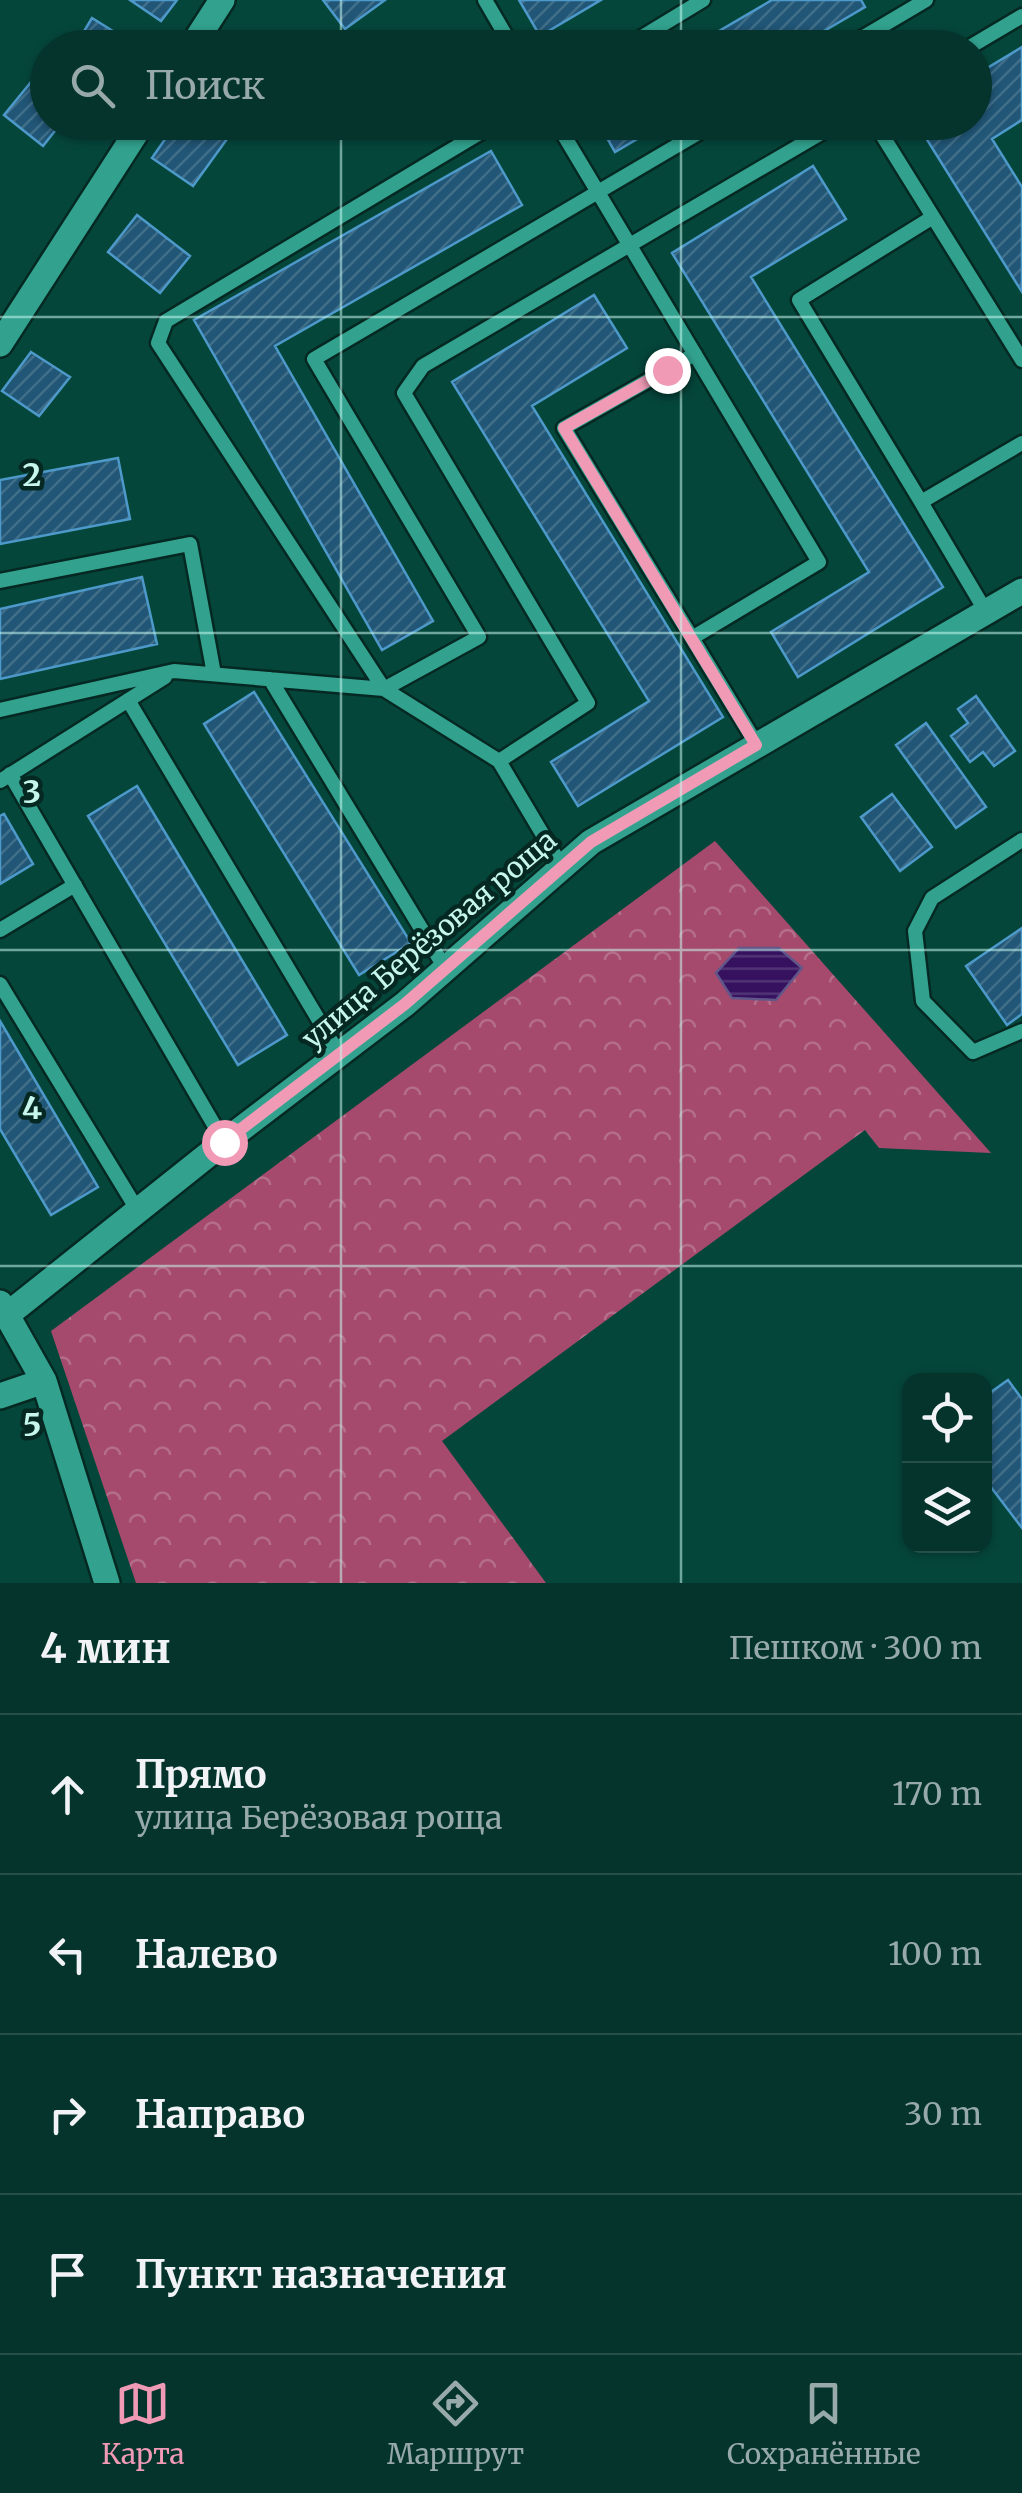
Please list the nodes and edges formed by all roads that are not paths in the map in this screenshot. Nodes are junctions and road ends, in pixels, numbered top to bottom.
1 (222, 0) edge
2 (486, 0) edge
3 (703, 0) edge
4 (918, 2) edge
5 (1022, 16) edge
6 (203, 30) edge
7 (503, 30) edge
8 (654, 30) edge
9 (874, 30) edge
10 (992, 34) edge
11 (131, 140) edge
12 (468, 140) edge
13 (567, 140) edge
14 (687, 140) edge
15 (809, 140) edge
16 (885, 140) edge
17 (598, 192) junction
18 (933, 217) junction
19 (630, 245) junction
20 (0, 344) edge
21 (695, 354) junction
22 (1022, 360) edge
23 (1022, 443) edge
24 (921, 502) junction
25 (0, 581) edge
26 (1022, 591) edge
27 (986, 612) junction
28 (692, 638) junction
29 (174, 671) junction
30 (214, 674) junction
31 (270, 679) junction
32 (384, 688) junction
33 (128, 700) junction
34 (0, 710) edge
35 (756, 745) junction
36 (499, 762) junction
37 (5, 777) edge
38 (1022, 840) edge
39 (562, 867) junction
40 (75, 884) junction
41 (0, 930) edge
42 (446, 968) junction
43 (0, 984) edge
44 (1022, 1031) edge
45 (339, 1054) junction
46 (224, 1142) junction
47 (138, 1210) junction
48 (3, 1309) edge
49 (44, 1381) junction
50 (0, 1396) edge
51 (107, 1583) edge

1 - 6 street
2 - 7 lane
3 - 8 lane
4 - 9 lane
5 - 10 lane
11 - 20 street
12 - 32 lane
13 - 17 lane
14 - 17 lane
15 - 19 lane
16 - 18 lane
17 - 19 lane
17 - 32 lane
18 - 22 lane
18 - 24 lane
19 - 21 lane
19 - 36 lane
21 - 28 lane
21 - 28 lane
23 - 24 lane
24 - 27 lane
25 - 30 lane
26 - 27 street, улица Берёзовая роща
27 - 35 street, улица Берёзовая роща
28 - 35 lane
29 - 30 lane
29 - 33 lane
29 - 34 lane
30 - 31 lane
31 - 32 lane
31 - 42 lane
32 - 36 lane
33 - 37 lane
33 - 45 lane
35 - 39 street, улица Берёзовая роща
36 - 39 lane
37 - 40 lane
38 - 44 lane
39 - 42 street, улица Берёзовая роща
40 - 41 lane
40 - 46 lane
42 - 45 street, улица Берёзовая роща
43 - 47 lane
45 - 46 street, улица Берёзовая роща
46 - 47 street, улица Берёзовая роща
47 - 48 street, улица Берёзовая роща
48 - 49 street
49 - 50 street
49 - 51 street

